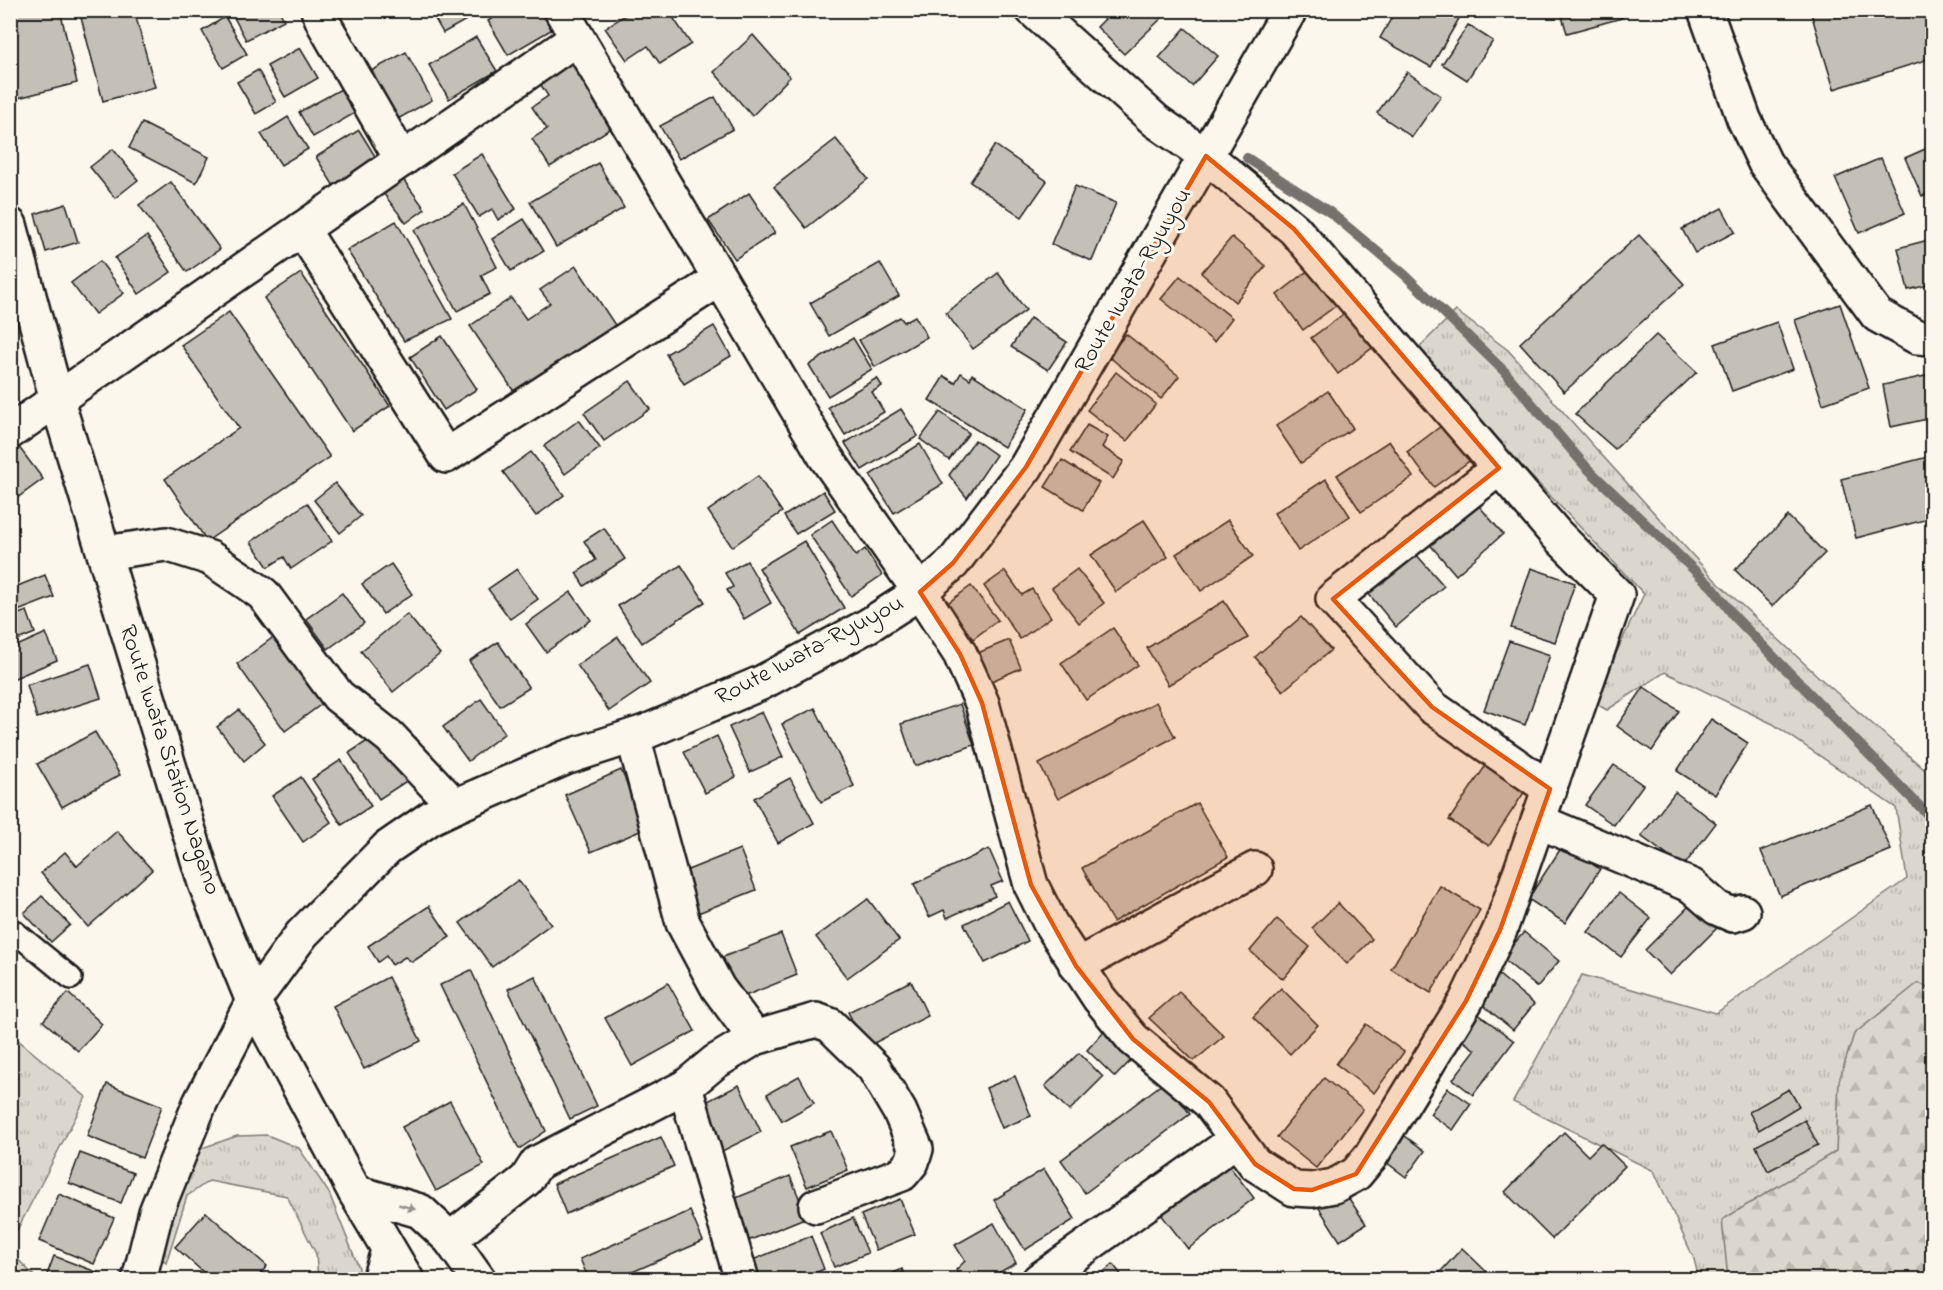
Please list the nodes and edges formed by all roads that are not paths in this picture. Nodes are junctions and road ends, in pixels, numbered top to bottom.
1 (318, 10) edge
2 (1033, 10) edge
3 (1290, 10) edge
4 (1704, 10) edge
5 (569, 24) edge
6 (1206, 156) junction
7 (402, 160) junction
8 (10, 225) edge
9 (302, 229) junction
10 (720, 279) junction
11 (1932, 338) edge
12 (57, 400) junction
13 (10, 432) edge
14 (1499, 468) junction
15 (104, 553) junction
16 (920, 592) junction
17 (633, 736) junction
18 (1550, 789) junction
19 (455, 806) junction
20 (1538, 821) junction
21 (1255, 869) dead end
22 (1743, 912) dead end
23 (10, 928) edge
24 (1076, 966) junction
25 (71, 978) dead end
26 (254, 1001) junction
27 (755, 1038) junction
28 (685, 1087) junction
29 (1237, 1139) junction
30 (355, 1192) junction
31 (816, 1206) dead end
32 (450, 1239) junction
33 (384, 1265) edge
34 (140, 1280) edge
35 (407, 1280) edge
36 (479, 1280) edge
37 (742, 1280) edge
38 (1039, 1280) edge

1 - 7 street
2 - 6 street
3 - 6 street, Route Iwata-Ryuyou
4 - 11 street
5 - 7 street
5 - 10 street
6 - 14 street
6 - 16 street, Route Iwata-Ryuyou
7 - 9 street
8 - 12 street, Route Iwata Station Nagano
9 - 10 street
9 - 12 street
10 - 16 street
12 - 13 street
12 - 15 street, Route Iwata Station Nagano
14 - 18 street
14 - 18 street
15 - 19 street
15 - 26 street, Route Iwata Station Nagano
16 - 17 street, Route Iwata-Ryuyou
16 - 24 street
17 - 19 street, Route Iwata-Ryuyou
17 - 27 street
18 - 20 street
19 - 26 street, Route Iwata-Ryuyou
20 - 22 street
20 - 29 street
21 - 24 street
23 - 25 lane
24 - 29 street
26 - 30 street, Route Iwata Station Nagano
26 - 34 street
27 - 28 street
27 - 31 street
28 - 32 street
28 - 37 street
29 - 38 street
30 -> 32 street
30 - 33 street, Route Iwata Station Nagano
32 - 36 street
33 - 35 street, Route Iwata Station Nagano

